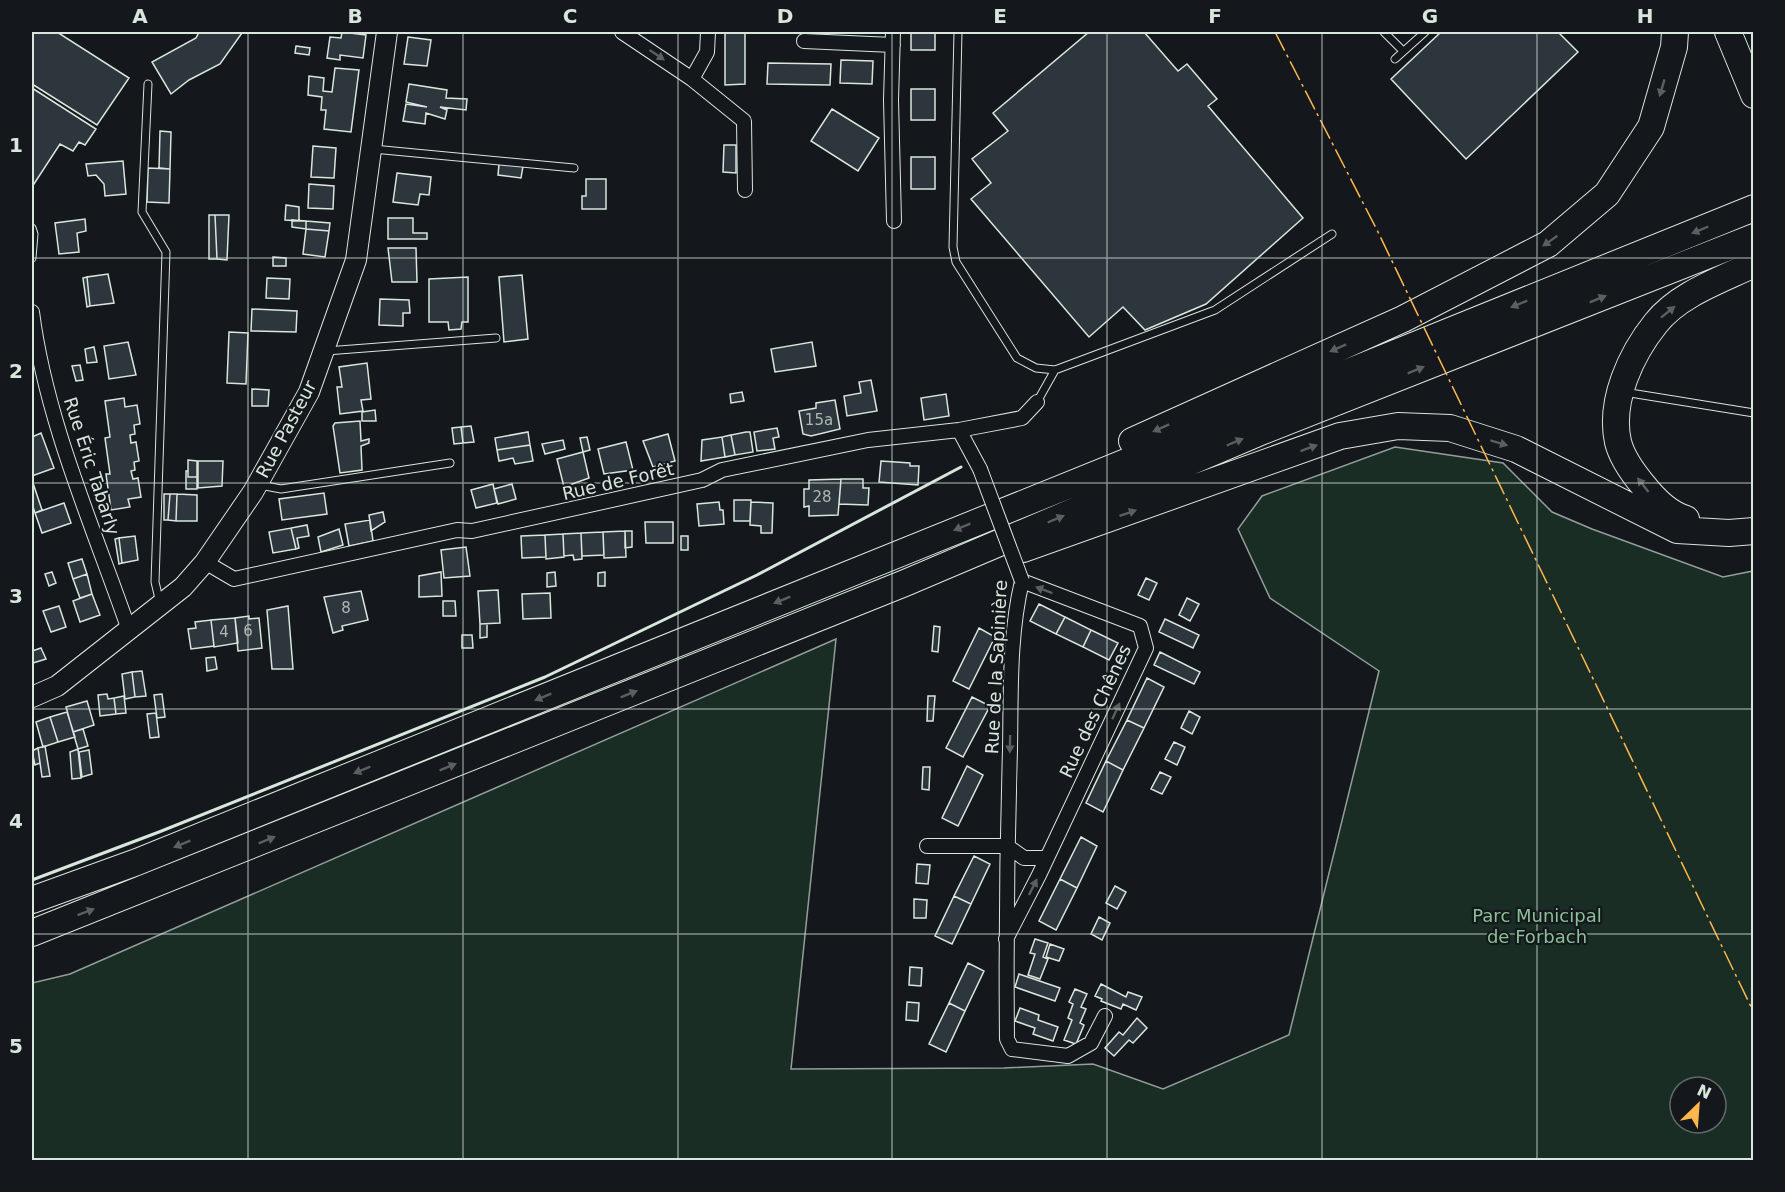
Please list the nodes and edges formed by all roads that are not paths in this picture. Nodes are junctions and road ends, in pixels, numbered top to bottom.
1 (387, 32) edge
2 (622, 32) edge
3 (708, 32) edge
4 (958, 32) edge
5 (1384, 32) edge
6 (1425, 32) edge
7 (1675, 32) edge
8 (1728, 32) edge
9 (893, 38) edge
10 (804, 41) dead end
11 (1403, 51) junction
12 (1395, 59) dead end
13 (692, 79) junction
14 (148, 84) dead end
15 (1754, 95) edge
16 (371, 148) junction
17 (574, 168) dead end
18 (745, 190) dead end
19 (1754, 208) edge
20 (894, 221) dead end
21 (32, 228) edge
22 (1332, 234) dead end
23 (1754, 237) edge
24 (32, 258) edge
25 (1754, 264) edge
26 (32, 312) edge
27 (496, 338) dead end
28 (323, 351) junction
29 (1055, 370) junction
30 (1622, 392) junction
31 (1037, 402) joint
32 (1754, 413) edge
33 (959, 430) junction
34 (450, 463) dead end
35 (257, 484) junction
36 (1017, 505) junction
37 (1741, 532) edge
38 (205, 562) junction
39 (1022, 581) junction
40 (905, 583) junction
41 (160, 605) junction
42 (129, 630) junction
43 (32, 697) edge
44 (927, 846) dead end
45 (1007, 846) junction
46 (1046, 858) junction
47 (32, 900) edge
48 (32, 933) edge
49 (1006, 939) junction
50 (1105, 1017) dead end

1 - 16 main road, Rue Pasteur
2 -> 13 street
3 - 13 street
4 - 29 lane
5 - 11 lane
6 - 11 lane
7 -> 36 highway
8 - 15 highway
9 - 10 street
9 - 20 street
11 - 12 lane
13 - 18 street
14 - 41 lane
16 - 17 lane
16 - 28 main road, Rue Pasteur
19 -> 36 highway
21 - 24 lane
22 - 29 lane
40 -> 23 highway
30 -> 25 highway
26 - 42 street, Rue Éric Tabarly
27 - 28 lane
28 - 35 main road, Rue Pasteur
29 - 31 lane
30 - 32 lane
37 -> 30 highway
31 - 33 street, Rue de Forêt
33 - 38 street, Rue de Forêt
33 - 39 street, Rue de la Sapinière, bridge
34 - 35 lane
35 - 38 main road, Rue Pasteur
36 -> 47 highway
40 -> 37 highway
38 - 41 main road, Rue Pasteur
39 -> 45 street, Rue de la Sapinière
46 -> 39 street, Rue des Chênes
48 -> 40 highway
41 - 42 main road, Rue Pasteur
42 - 43 main road, Rue Pasteur
44 - 45 street
45 - 46 street
45 - 49 street, Rue de la Sapinière
49 -> 46 street, Rue des Chênes
49 - 50 street, Rue de la Sapinière

